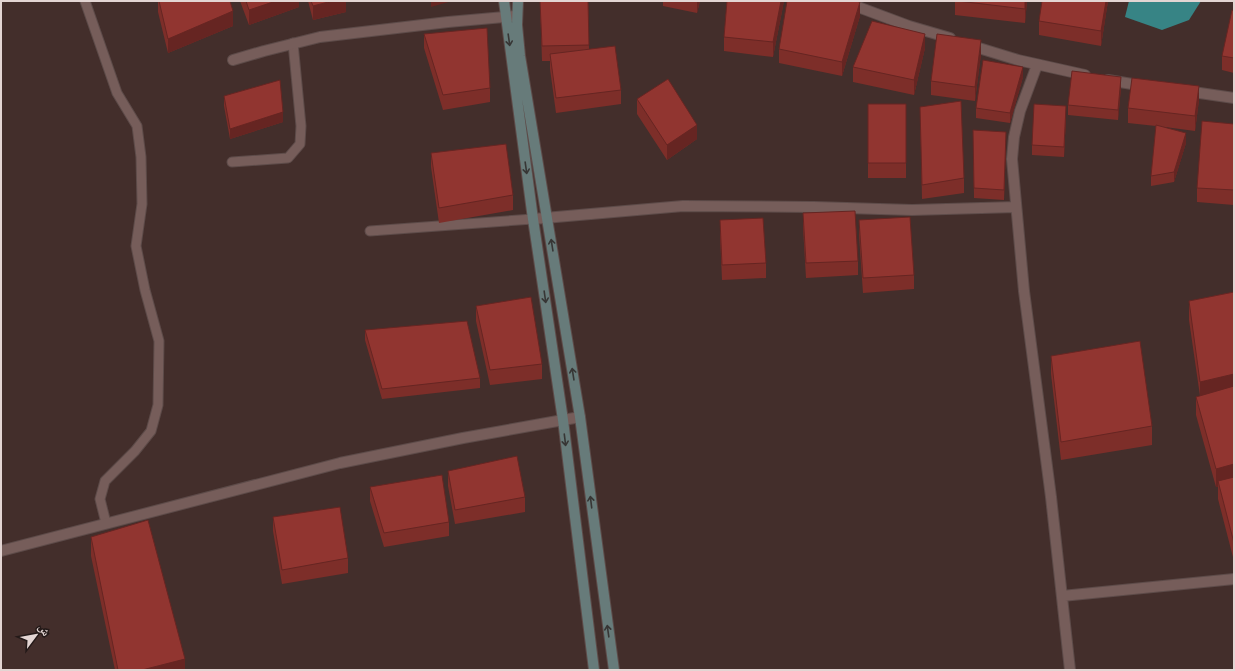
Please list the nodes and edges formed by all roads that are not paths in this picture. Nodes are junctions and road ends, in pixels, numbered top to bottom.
1 (85, 1) edge
2 (504, 1) edge
3 (518, 1) edge
4 (842, 1) edge
5 (517, 16) junction
6 (506, 17) junction
7 (293, 43) junction
8 (233, 60) dead end
9 (1036, 65) junction
10 (1158, 88) edge
11 (1173, 89) edge
12 (1234, 98) edge
13 (232, 162) dead end
14 (1016, 207) junction
15 (548, 217) junction
16 (533, 219) junction
17 (370, 231) dead end
18 (580, 418) junction
19 (563, 420) junction
20 (106, 523) junction
21 (1, 551) edge
22 (1234, 579) edge
23 (1062, 596) junction
24 (594, 670) edge
25 (614, 670) edge
26 (1070, 670) edge

1 - 20 lane
2 - 6 street
3 - 5 street
4 - 9 street
5 - 6 street
5 - 15 street
6 - 7 street
6 -> 16 street
7 - 8 street
7 - 13 lane
9 - 10 street
9 - 14 street
11 - 12 street
14 - 15 street
14 - 23 street
15 - 16 street
18 -> 15 street
16 - 17 lane
16 -> 19 street
18 - 19 street
25 -> 18 street
19 - 20 street
19 -> 24 street
20 - 21 street
22 - 23 street
23 - 26 street

